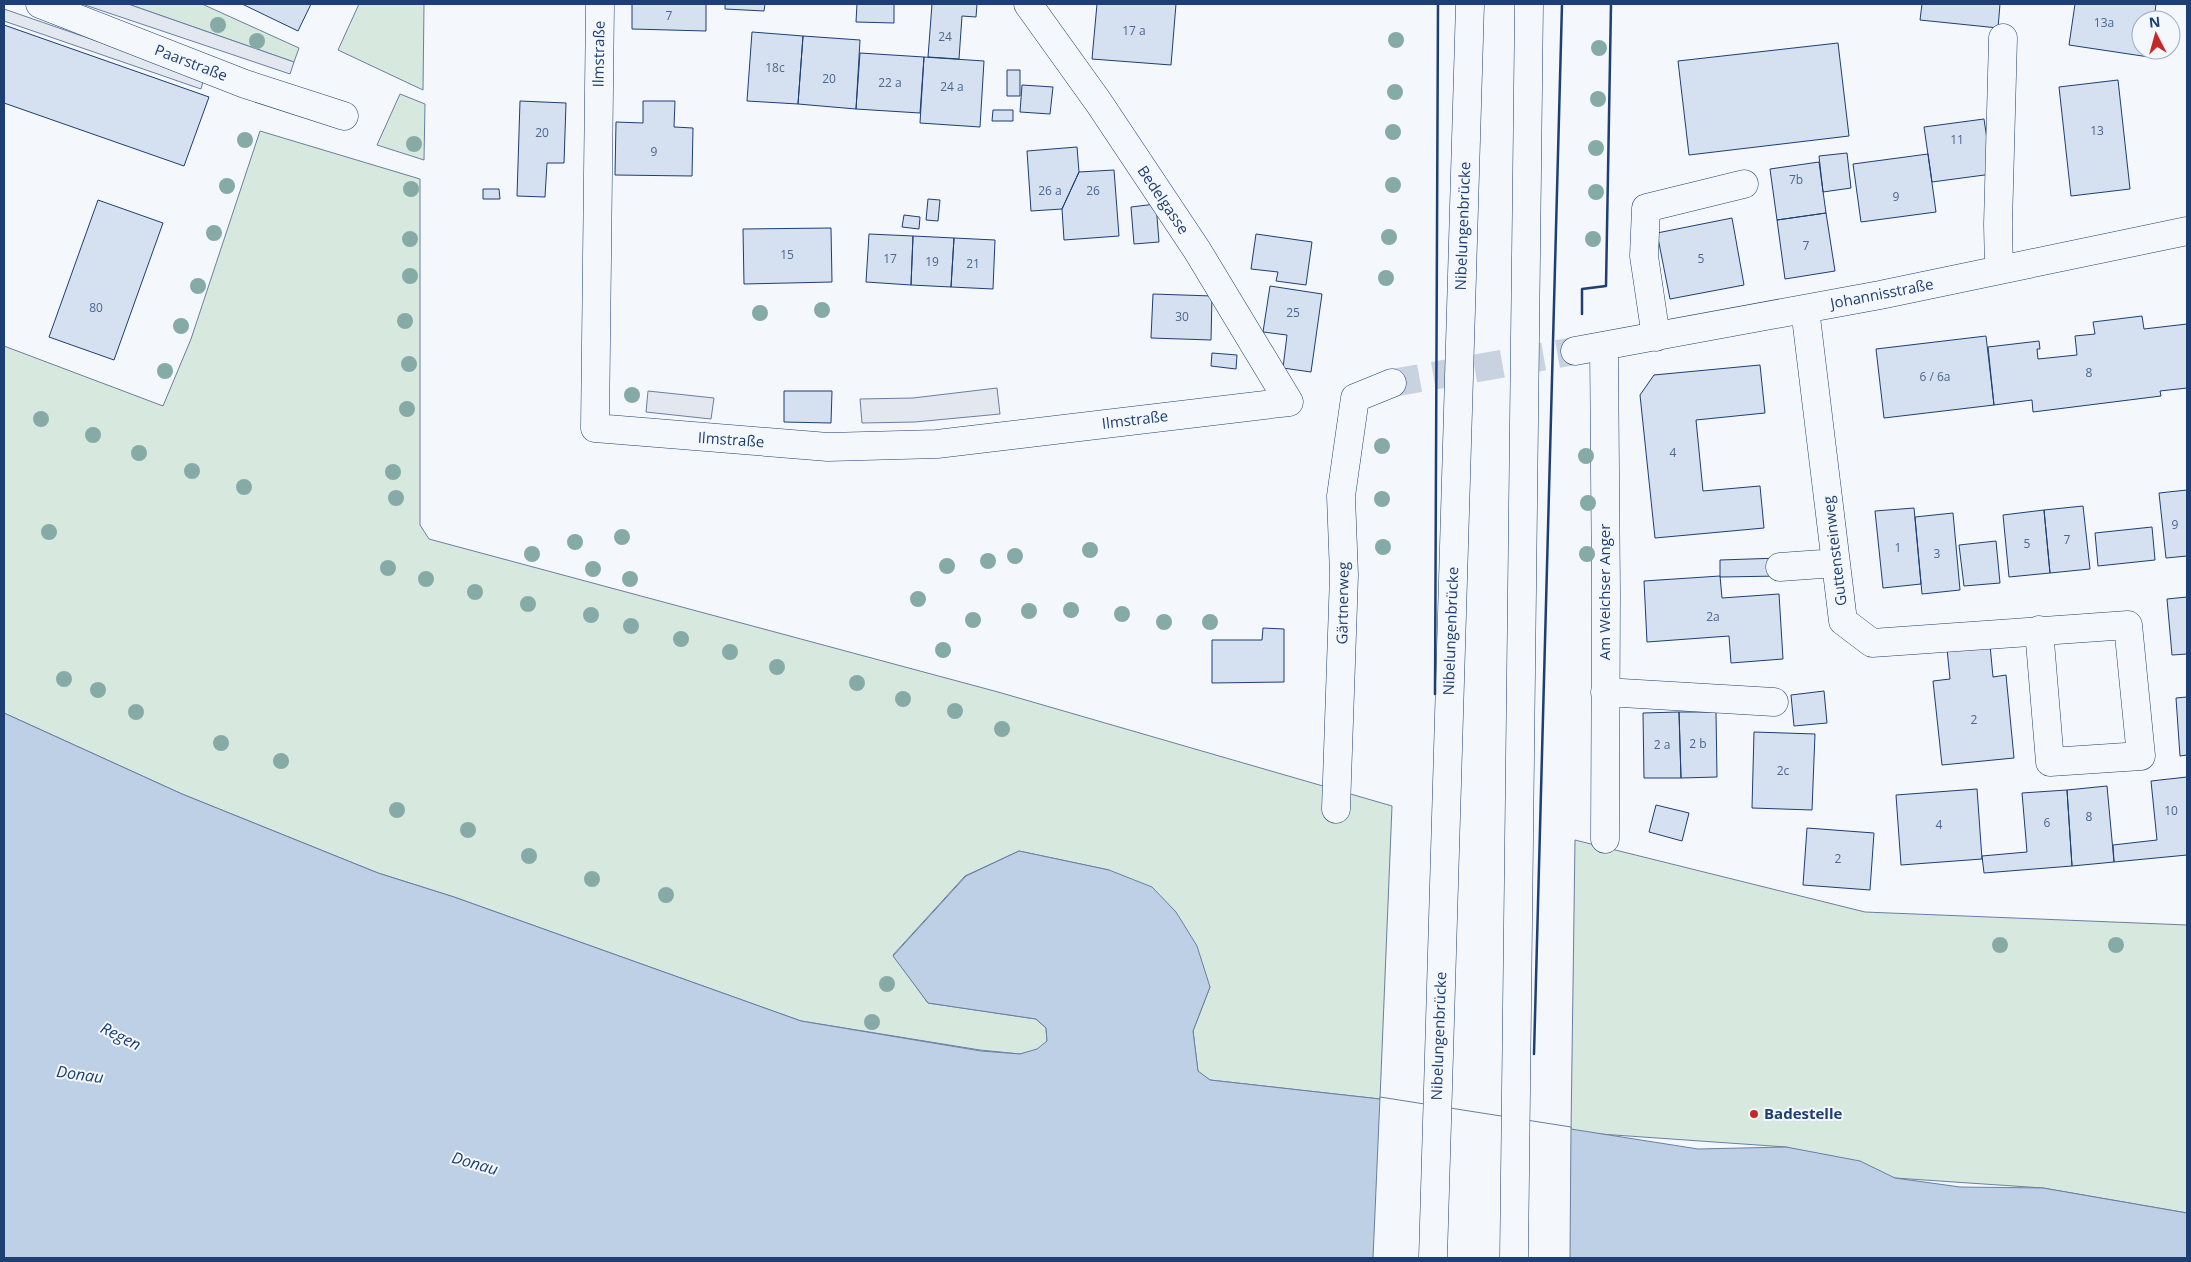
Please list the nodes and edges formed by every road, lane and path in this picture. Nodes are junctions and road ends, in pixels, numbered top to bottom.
1 (40, 4) edge
2 (600, 4) edge
3 (1028, 4) edge
4 (1470, 4) edge
5 (1529, 4) edge
6 (2003, 38) dead end
7 (344, 116) dead end
8 (1744, 184) dead end
9 (2187, 232) edge
10 (1999, 270) junction
11 (1805, 309) junction
12 (1656, 337) junction
13 (1604, 346) junction
14 (1575, 351) tunnel mouth
15 (1392, 383) tunnel mouth
16 (1289, 402) joint
17 (1836, 563) junction
18 (1780, 567) dead end
19 (2039, 630) junction
20 (1606, 692) junction
21 (1774, 702) dead end
22 (1336, 809) dead end
23 (1604, 839) dead end
24 (1433, 1258) edge
25 (1514, 1258) edge

1 - 7 street, Paarstraße
2 - 16 street, Ilmstraße
3 - 16 street, Bedelgasse
4 - 24 street, Nibelungenbrücke, bridge
5 - 25 street, bridge
6 - 10 street
8 - 12 street
9 - 10 street, Johannisstraße
10 - 11 street, Johannisstraße
11 - 12 street, Johannisstraße
11 - 17 street, Guttensteinweg
12 - 13 street, Johannisstraße
13 - 14 street, Johannisstraße
13 - 20 street, Am Weichser Anger
15 - 22 street, Gärtnerweg
17 - 18 street
17 - 19 street, Guttensteinweg
19 - 19 street, Guttensteinweg
20 - 21 street
20 - 23 street, Am Weichser Anger

